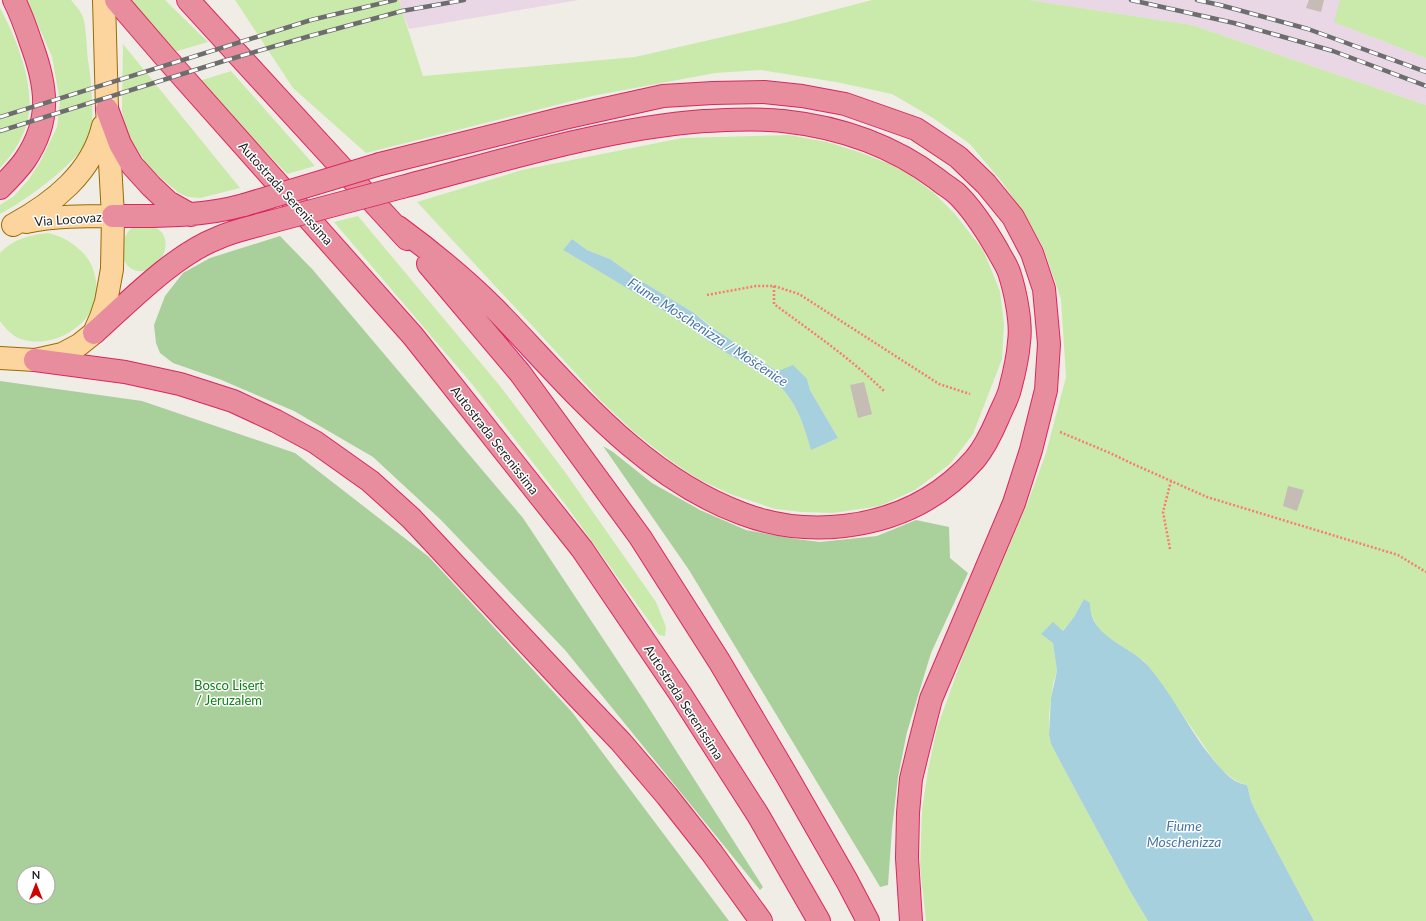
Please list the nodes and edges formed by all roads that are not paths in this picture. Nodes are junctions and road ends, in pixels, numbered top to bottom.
1 (14, 0) edge
2 (104, 0) edge
3 (116, 0) edge
4 (188, 0) edge
5 (107, 109) junction
6 (0, 188) edge
7 (191, 215) junction
8 (112, 216) junction
9 (7, 227) edge
10 (398, 228) junction
11 (94, 333) junction
12 (0, 358) edge
13 (35, 360) junction
14 (761, 921) edge
15 (819, 921) edge
16 (868, 921) edge
17 (911, 921) edge

1 - 6 highway
2 - 5 main road
3 - 15 highway, Autostrada Serenissima
4 - 10 highway
5 - 7 highway
5 - 8 main road
5 - 9 main road
7 - 8 highway
7 - 17 highway, bridge
8 - 9 main road, Via Locovaz
8 - 11 main road
10 - 11 highway, bridge
10 - 16 highway
11 - 13 main road
12 - 13 main road
13 - 14 highway

